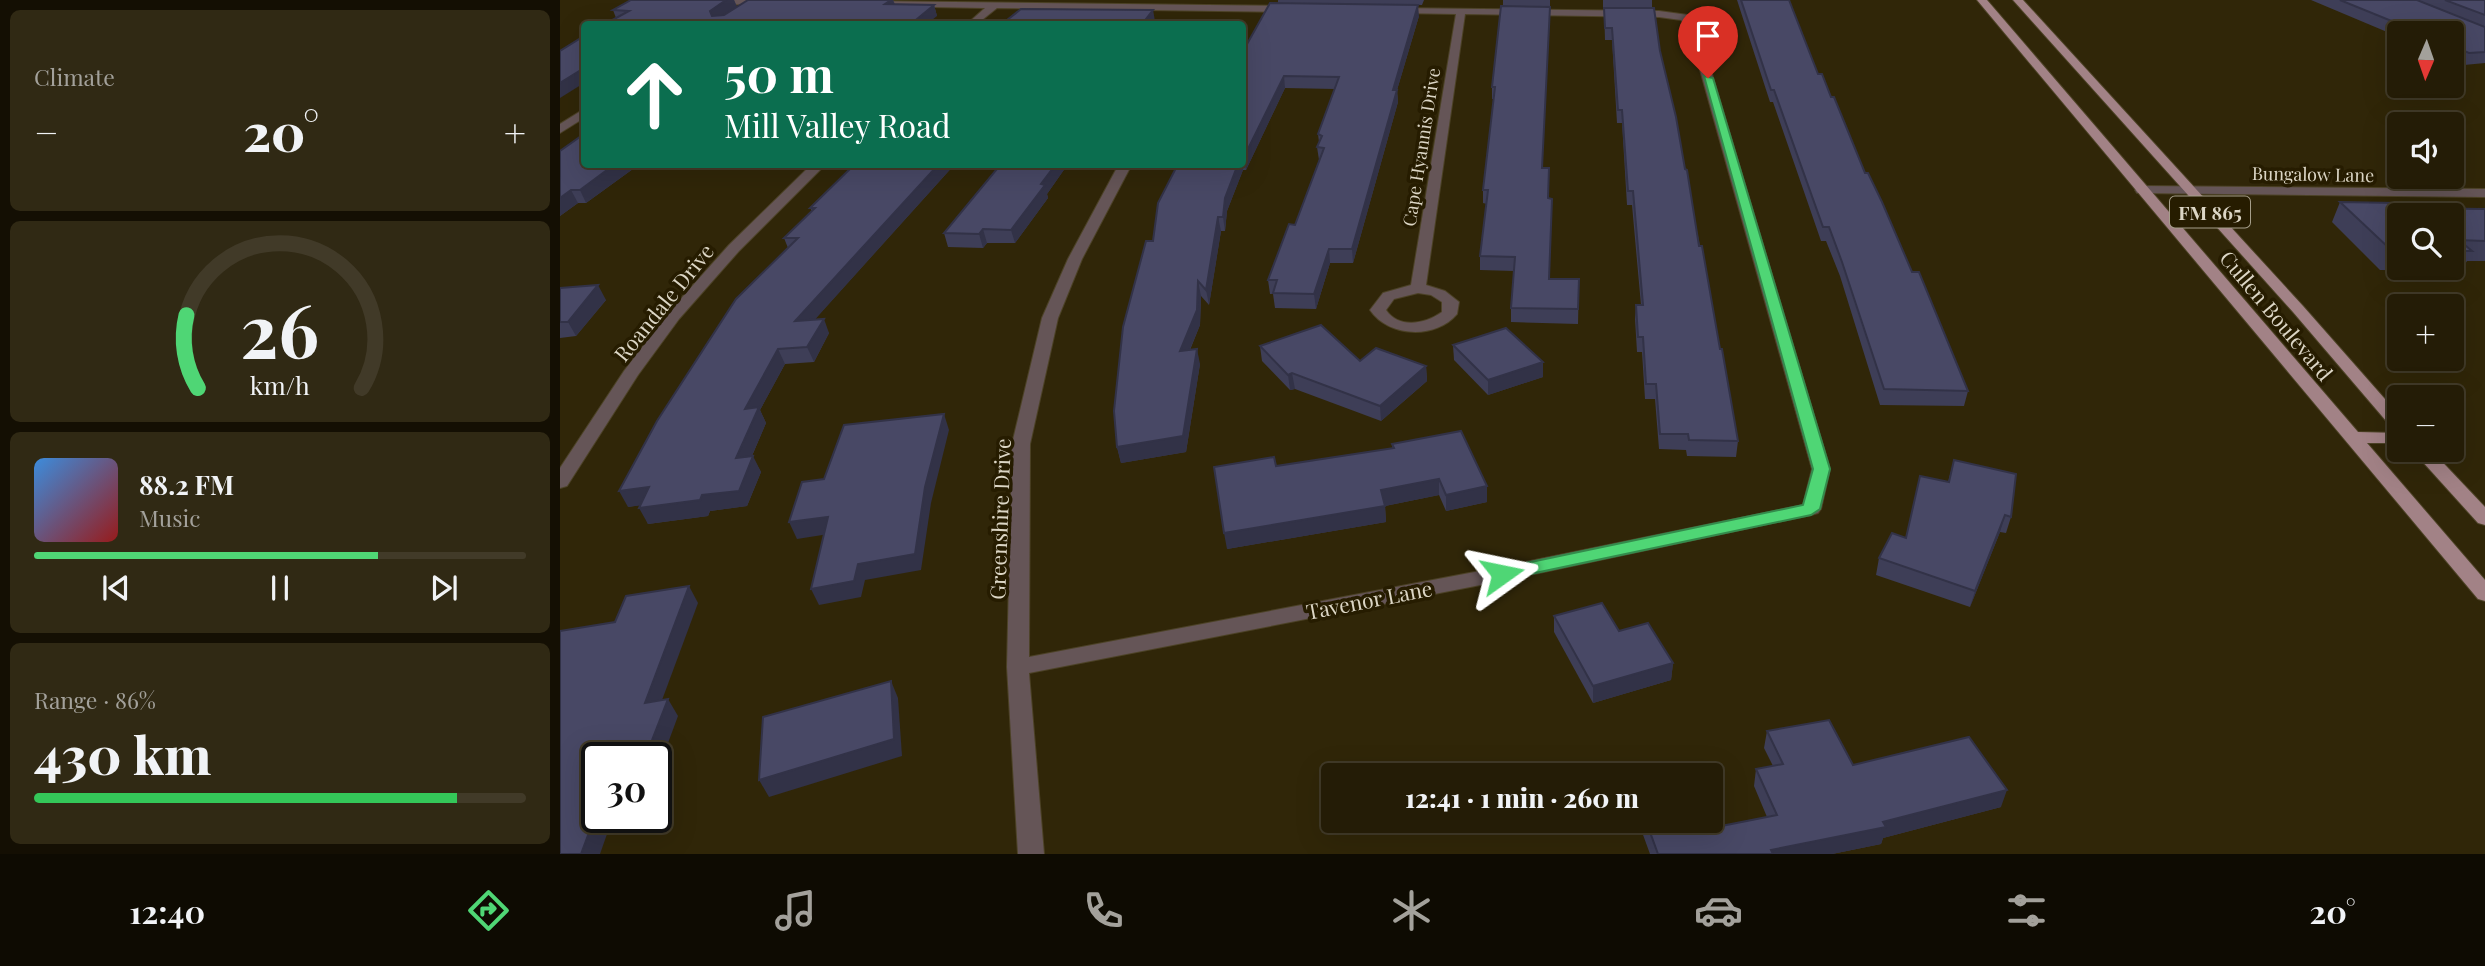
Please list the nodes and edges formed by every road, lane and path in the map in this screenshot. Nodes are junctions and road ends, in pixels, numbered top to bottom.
1 (1982, 0) edge
2 (2018, 0) edge
3 (694, 1) edge
4 (757, 1) edge
5 (785, 2) edge
6 (854, 3) edge
7 (993, 5) junction
8 (1228, 8) edge
9 (1310, 9) edge
10 (1379, 10) edge
11 (1461, 11) junction
12 (739, 13) edge
13 (1998, 19) junction
14 (2011, 19) dead end
15 (975, 21) edge
16 (581, 115) edge
17 (560, 129) edge
18 (816, 168) edge
19 (1124, 168) edge
20 (2142, 190) junction
21 (2190, 190) junction
22 (2485, 193) edge
23 (1418, 289) dead end
24 (2387, 411) edge
25 (2351, 436) junction
26 (2387, 438) edge
27 (2432, 462) edge
28 (560, 482) edge
29 (2485, 519) edge
30 (2485, 594) edge
31 (1018, 667) junction
32 (1031, 854) edge

1 - 13 main road, Cullen Boulevard / FM 865
2 - 21 main road, Cullen Boulevard / FM 865
3 - 4 street
4 - 5 street
4 - 12 street
6 - 7 street
7 - 8 street
7 - 15 street
8 - 9 street
10 - 11 street
11 - 23 street, Cape Hyannis Drive
11 - 31 street, Tavenor Lane
13 - 14 main road
13 - 20 main road, Cullen Boulevard / FM 865
16 - 17 street
18 - 28 street, Roandale Drive
19 - 31 street, Greenshire Drive
20 - 21 street, Bungalow Lane
20 - 25 main road, Cullen Boulevard / FM 865
21 - 22 street, Bungalow Lane
21 - 24 main road, Cullen Boulevard / FM 865
25 - 26 main road
25 - 30 main road, Cullen Boulevard / FM 865
27 - 29 main road
31 - 32 street, Greenshire Drive

